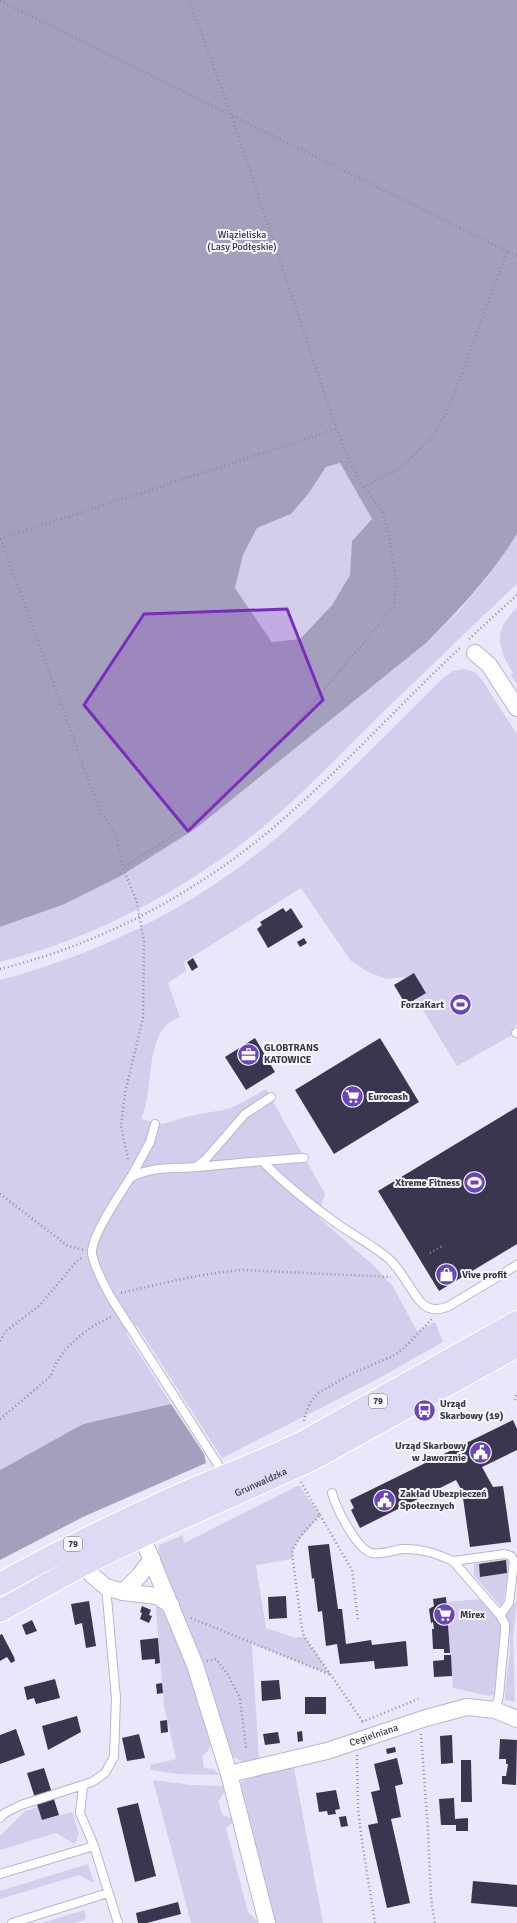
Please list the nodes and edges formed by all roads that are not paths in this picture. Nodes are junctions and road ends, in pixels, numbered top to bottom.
1 (475, 654) dead end
2 (517, 708) edge
3 (271, 1097) dead end
4 (155, 1124) dead end
5 (304, 1158) dead end
6 (262, 1160) junction
7 (196, 1167) junction
8 (130, 1178) junction
9 (517, 1265) edge
10 (517, 1322) edge
11 (517, 1346) edge
12 (224, 1476) junction
13 (332, 1493) dead end
14 (133, 1516) junction
15 (142, 1536) junction
16 (152, 1559) junction
17 (453, 1562) junction
18 (84, 1564) junction
19 (0, 1584) edge
20 (106, 1587) junction
21 (123, 1592) junction
22 (171, 1605) junction
23 (0, 1611) edge
24 (500, 1615) junction
25 (495, 1710) junction
26 (517, 1719) edge
27 (229, 1774) junction
28 (83, 1786) junction
29 (0, 1818) edge
30 (94, 1846) junction
31 (0, 1874) edge
32 (108, 1893) junction
33 (12, 1923) edge
34 (118, 1923) edge
35 (267, 1923) edge

1 - 2 street
3 - 7 lane
4 - 8 lane
5 - 6 lane
6 - 7 lane
6 - 9 lane
7 - 8 lane
8 - 12 lane
10 - 12 main road, Grunwaldzka / 79
11 - 15 main road, Grunwaldzka / 79
12 - 14 main road, Grunwaldzka / 79
13 - 17 lane
14 - 15 street
14 - 19 main road, Grunwaldzka / 79
15 - 16 street
15 - 18 main road, Grunwaldzka / 79
16 - 21 street
16 - 22 street
17 - 24 lane
17 - 24 lane
18 - 20 street
18 - 23 main road, Grunwaldzka / 79
20 - 21 street
20 - 28 lane
21 - 22 street
22 - 27 street
24 - 25 lane
25 - 26 street, Cegielniana
25 - 27 street, Cegielniana
27 - 35 street
28 - 29 lane
28 - 30 lane
30 - 31 lane
30 - 32 lane
32 - 33 lane
32 - 34 lane

